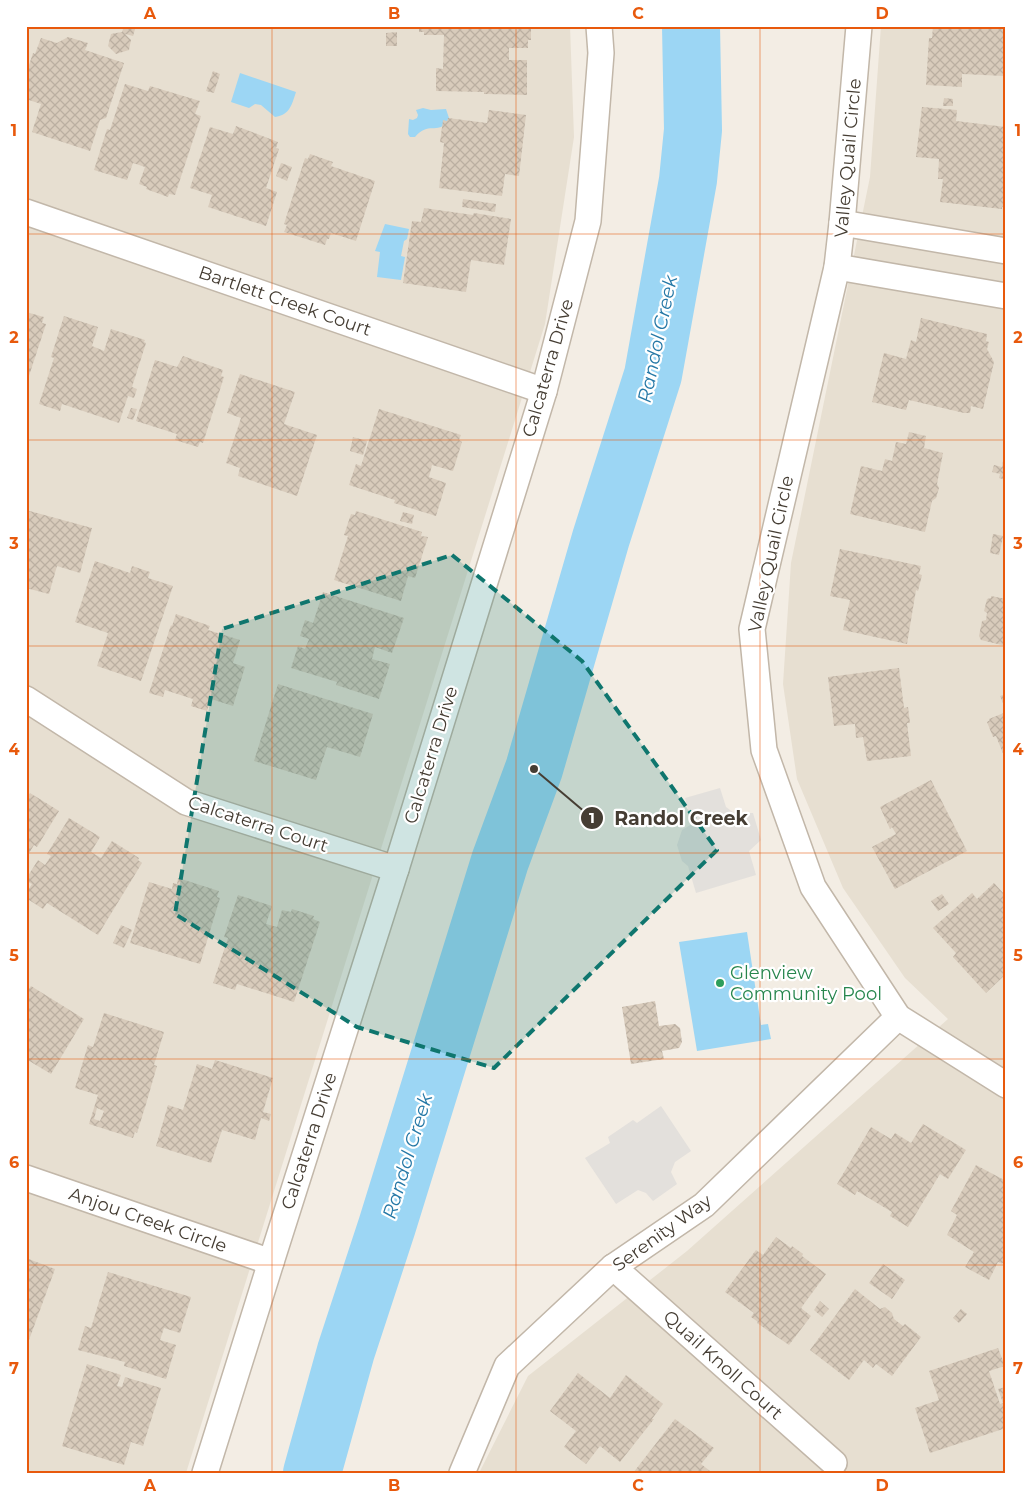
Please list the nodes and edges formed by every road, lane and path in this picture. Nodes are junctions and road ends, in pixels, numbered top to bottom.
1 (599, 26) edge
2 (859, 26) edge
3 (26, 212) edge
4 (842, 223) junction
5 (1006, 251) edge
6 (837, 267) junction
7 (1006, 296) edge
8 (544, 391) junction
9 (26, 699) edge
10 (396, 869) junction
11 (898, 1017) junction
12 (1006, 1085) edge
13 (26, 1178) edge
14 (270, 1262) junction
15 (613, 1267) junction
16 (834, 1463) dead end
17 (205, 1473) edge
18 (462, 1473) edge

1 - 8 street, Calcaterra Drive
2 - 4 street, Valley Quail Circle
3 - 8 street, Bartlett Creek Court
4 - 5 street
4 - 6 street, Valley Quail Circle
6 - 7 street
6 - 11 street, Valley Quail Circle
8 - 10 street, Calcaterra Drive
9 - 10 street, Calcaterra Court
10 - 14 street, Calcaterra Drive
11 - 12 street, Valley Quail Circle
11 - 15 street, Serenity Way
13 - 14 street, Anjou Creek Circle
14 - 17 street, Calcaterra Drive
15 - 16 street, Quail Knoll Court
15 - 18 street, Serenity Way

